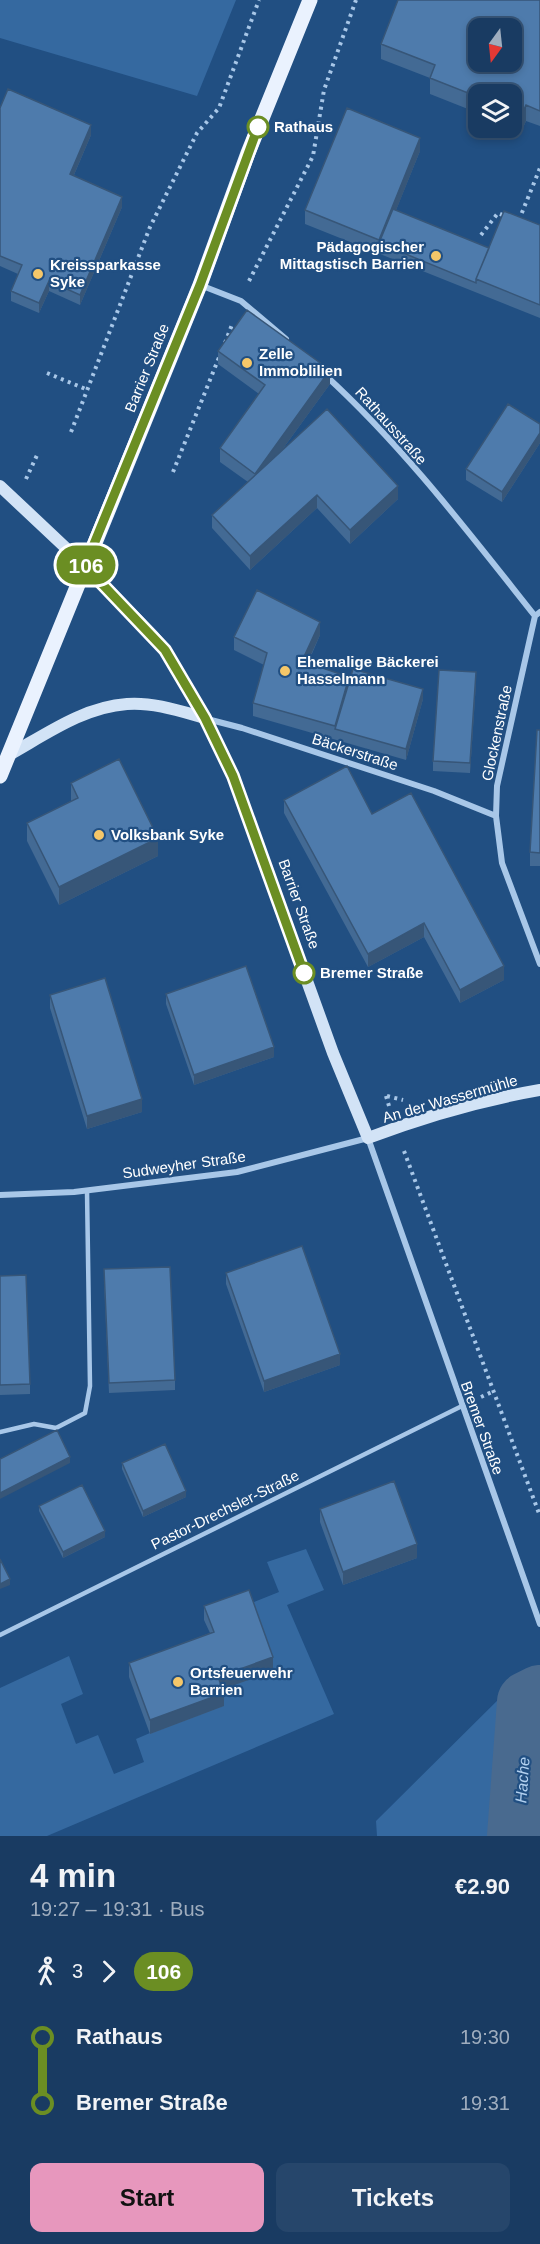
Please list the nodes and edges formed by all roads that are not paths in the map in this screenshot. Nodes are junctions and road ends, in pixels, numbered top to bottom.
1 (310, 0) edge
2 (200, 285) junction
3 (288, 341) edge
4 (321, 372) edge
5 (0, 486) edge
6 (85, 566) junction
7 (537, 614) edge
8 (205, 718) junction
9 (7, 756) junction
10 (0, 776) edge
11 (496, 816) junction
12 (540, 964) edge
13 (540, 1090) edge
14 (368, 1138) junction
15 (87, 1191) junction
16 (0, 1195) edge
17 (462, 1406) junction
18 (0, 1432) edge
19 (540, 1624) edge
20 (0, 1635) edge

1 - 2 main road, Barrier Straße
2 - 3 street
2 - 6 main road, Barrier Straße
4 - 7 street, Rathausstraße
5 - 6 street
6 - 8 street, Barrier Straße
6 - 9 main road
7 - 11 street, Glockenstraße
8 - 9 street
8 - 11 street, Bäckerstraße
8 - 14 street, Barrier Straße
9 - 10 main road
11 - 12 street, Glockenstraße
13 - 14 street, An der Wassermühle
14 - 15 street, Sudweyher Straße
14 - 17 street, Bremer Straße
15 - 16 street, Sudweyher Straße
15 - 18 lane
17 - 19 street, Bremer Straße
17 - 20 lane, Pastor-Drechsler-Straße

